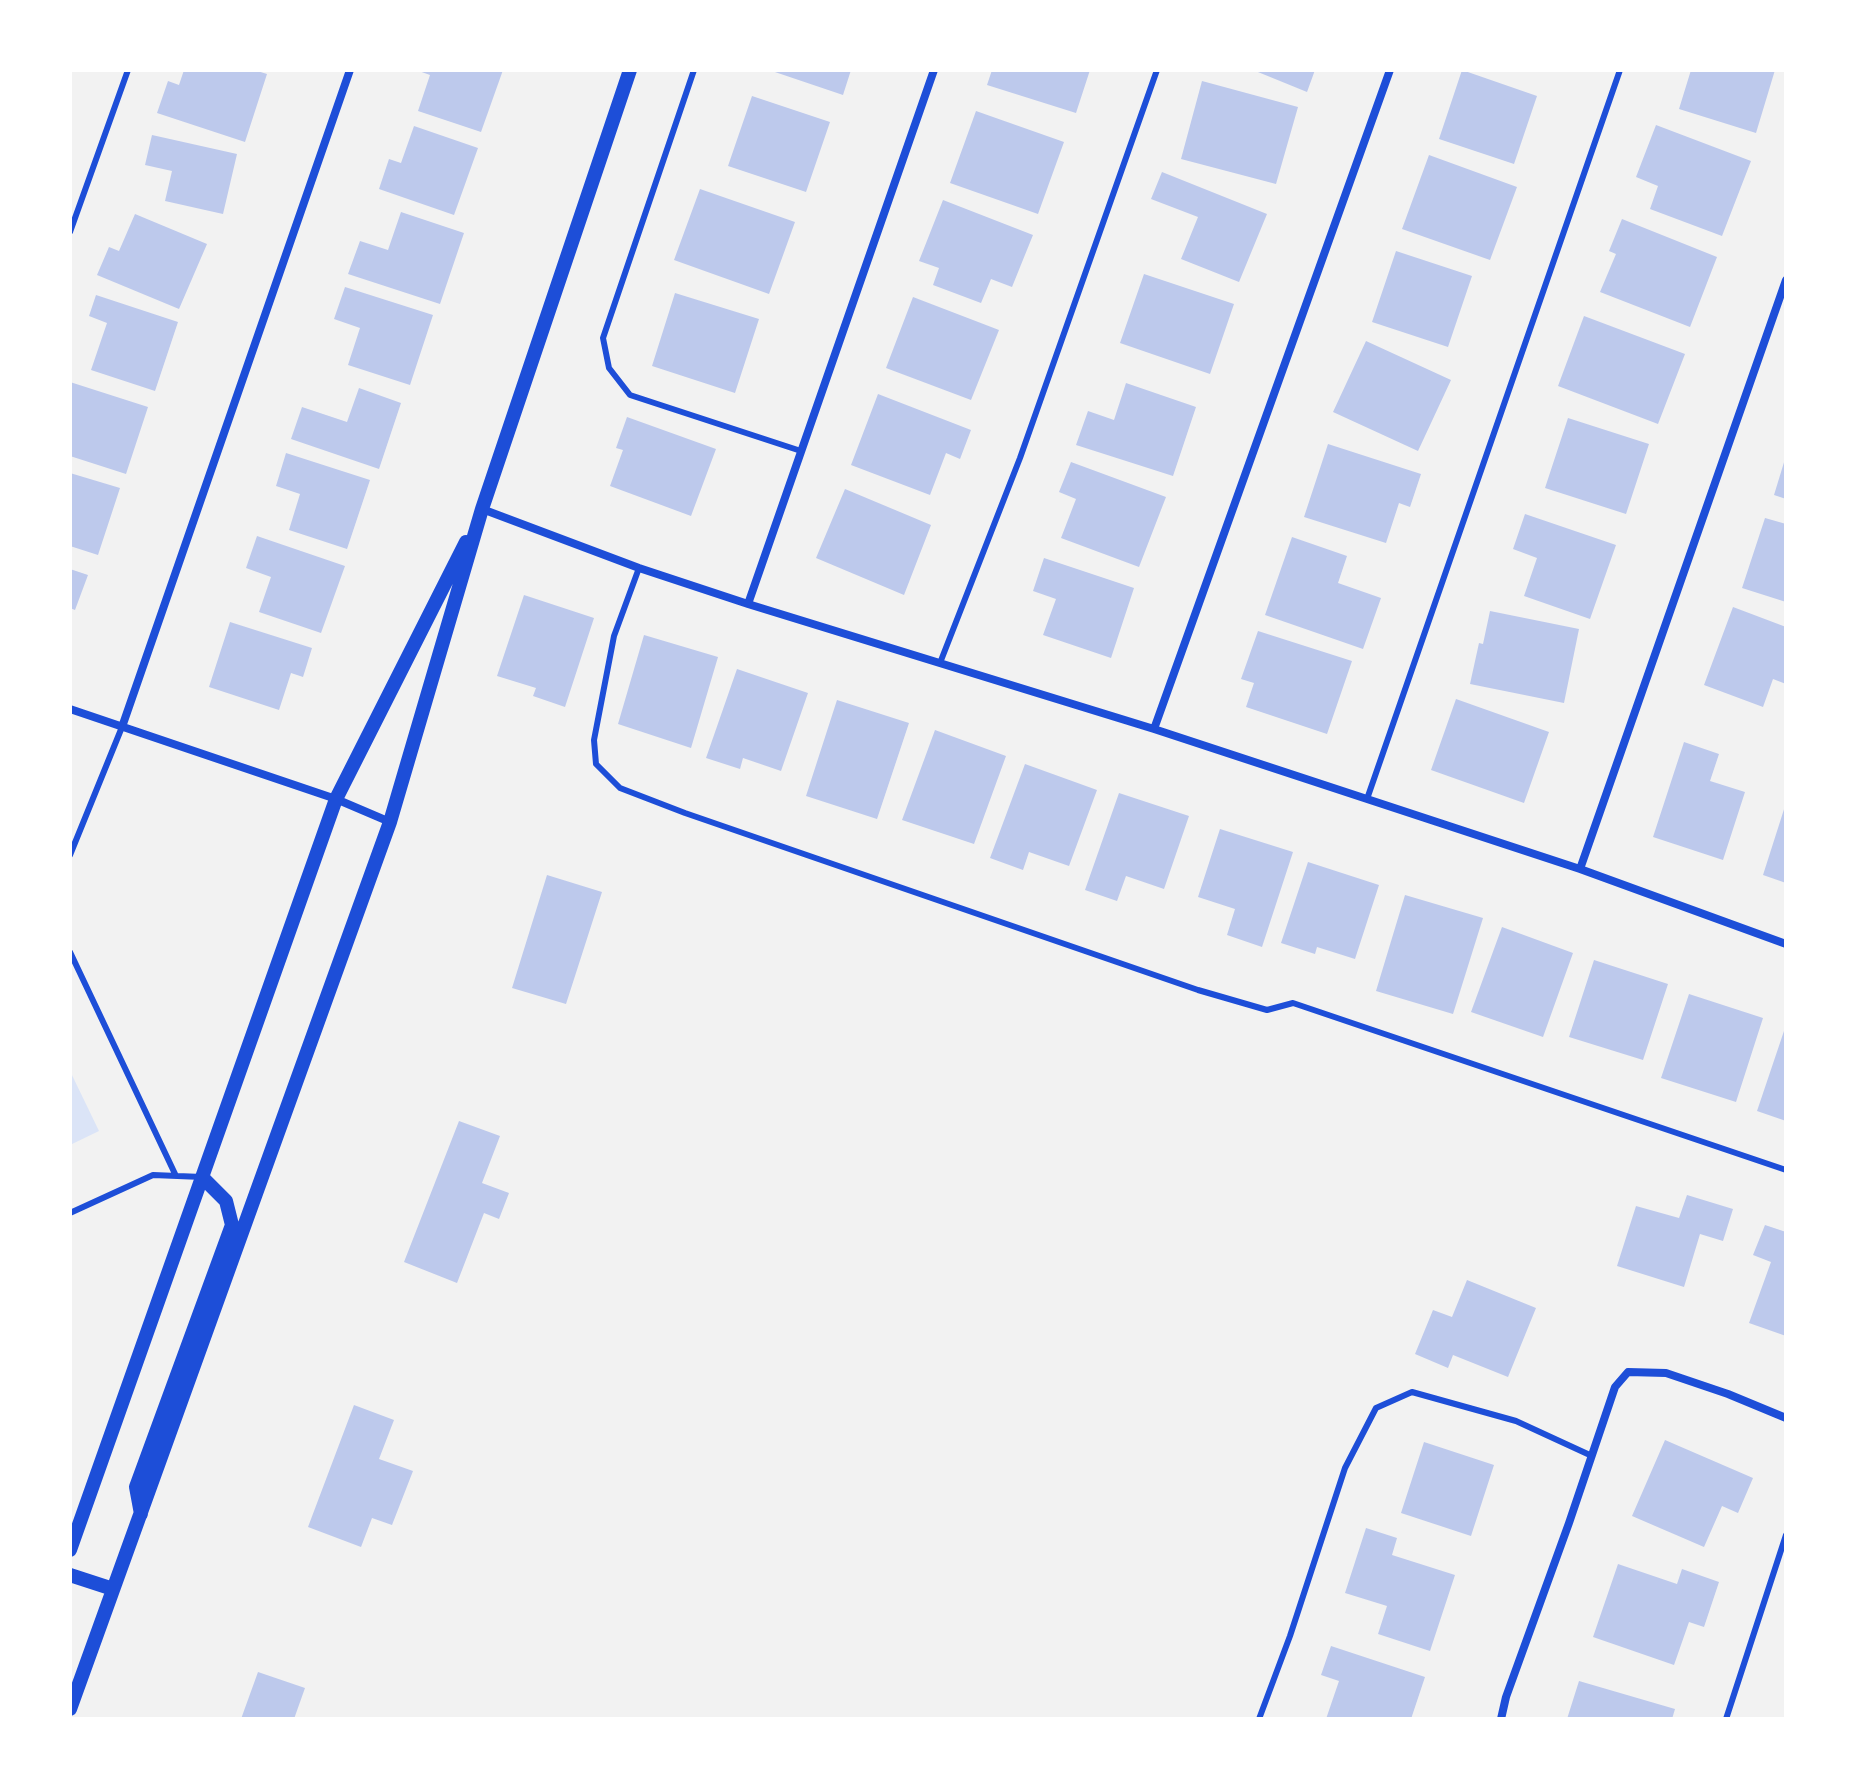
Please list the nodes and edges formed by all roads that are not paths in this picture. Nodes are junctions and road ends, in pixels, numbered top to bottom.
1 (128, 70) edge
2 (350, 70) edge
3 (630, 70) edge
4 (694, 70) edge
5 (934, 70) edge
6 (1157, 70) edge
7 (1390, 70) edge
8 (1620, 70) edge
9 (70, 232) edge
10 (1786, 280) edge
11 (801, 451) junction
12 (482, 509) junction
13 (639, 568) junction
14 (748, 604) junction
15 (940, 663) junction
16 (70, 709) edge
17 (122, 727) junction
18 (1154, 729) junction
19 (336, 799) junction
20 (1367, 799) junction
21 (390, 822) junction
22 (70, 855) edge
23 (1580, 869) junction
24 (1786, 944) edge
25 (70, 952) edge
26 (1786, 1170) edge
27 (176, 1176) junction
28 (202, 1177) junction
29 (70, 1213) edge
30 (1786, 1418) edge
31 (1592, 1456) junction
32 (141, 1514) junction
33 (1786, 1535) edge
34 (70, 1550) edge
35 (70, 1575) edge
36 (113, 1589) junction
37 (70, 1709) edge
38 (1259, 1719) edge
39 (1501, 1719) edge
40 (1726, 1719) edge

1 - 9 lane
2 - 17 street
3 - 12 street
4 - 11 lane
5 - 11 street
6 - 15 lane
7 - 18 street
8 - 20 lane
10 - 23 street
11 - 14 street
12 - 13 street
12 - 19 street
12 - 21 street
13 - 14 street
13 - 26 lane
14 - 15 street
15 - 18 street
16 - 17 street
17 - 19 street
17 - 22 lane
18 - 20 street
19 - 21 street
19 - 28 street
20 - 23 street
21 - 32 street
23 - 24 street
25 - 27 lane
27 - 28 lane
27 - 29 lane
28 - 32 street
28 - 34 street
30 - 31 street
31 - 38 lane
31 - 39 street
32 - 36 street
33 - 40 lane
35 - 36 street
36 - 37 street

